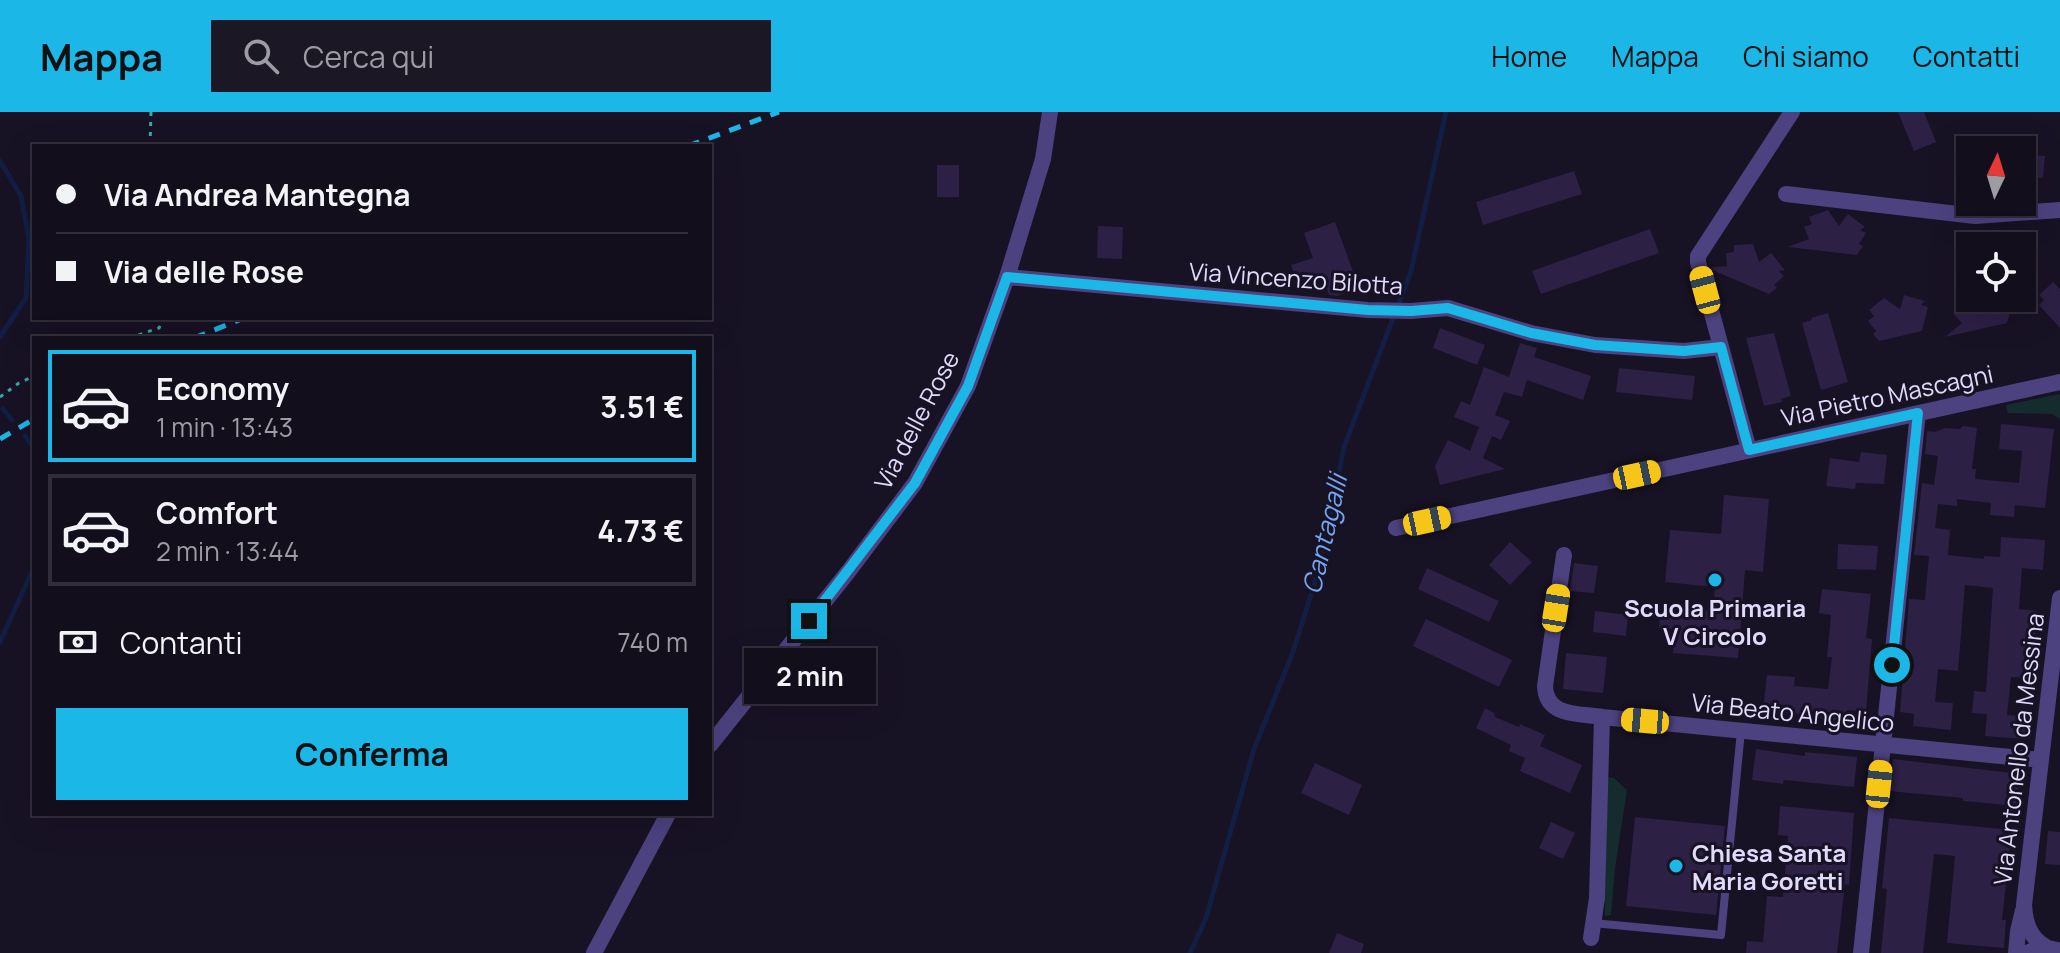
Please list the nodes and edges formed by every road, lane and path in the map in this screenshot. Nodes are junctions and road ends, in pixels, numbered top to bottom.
1 (151, 112) edge
2 (1050, 112) edge
3 (1792, 112) edge
4 (150, 144) edge
5 (1786, 194) dead end
6 (2060, 210) edge
7 (1007, 277) junction
8 (163, 320) edge
9 (135, 336) edge
10 (1721, 347) junction
11 (32, 377) edge
12 (2060, 382) edge
13 (0, 397) edge
14 (1918, 413) junction
15 (1749, 450) junction
16 (1396, 528) dead end
17 (1564, 555) dead end
18 (2060, 598) edge
19 (2054, 695) edge
20 (1602, 717) junction
21 (1741, 731) junction
22 (712, 742) edge
23 (1883, 745) junction
24 (2041, 760) junction
25 (667, 816) edge
26 (2024, 905) junction
27 (1592, 930) joint
28 (2056, 949) edge
29 (594, 953) edge
30 (1861, 953) edge
31 (2016, 953) edge
32 (2027, 953) edge

1 - 4 path
2 - 7 street, Via delle Rose
3 - 10 street
5 - 6 street
7 - 10 street, Via Vincenzo Bilotta
7 - 22 street, Via delle Rose
8 - 9 path
10 - 15 street
11 - 13 path
12 - 14 street, Via Pietro Mascagni
14 - 15 street, Via Pietro Mascagni
14 - 23 street
15 - 16 street, Via Pietro Mascagni
17 - 20 street, Via Beato Angelico
18 - 19 street, Via Antonello da Messina
19 - 24 street, Via Antonello da Messina
20 - 21 street, Via Beato Angelico
20 - 27 street
21 - 23 street, Via Beato Angelico
21 - 27 lane
23 - 24 street, Via Beato Angelico
23 - 30 street
24 - 26 street, Via Antonello da Messina
25 - 29 street
26 - 28 street, Via Antonello da Messina
26 - 31 street, Via Antonello da Messina
28 - 32 street

